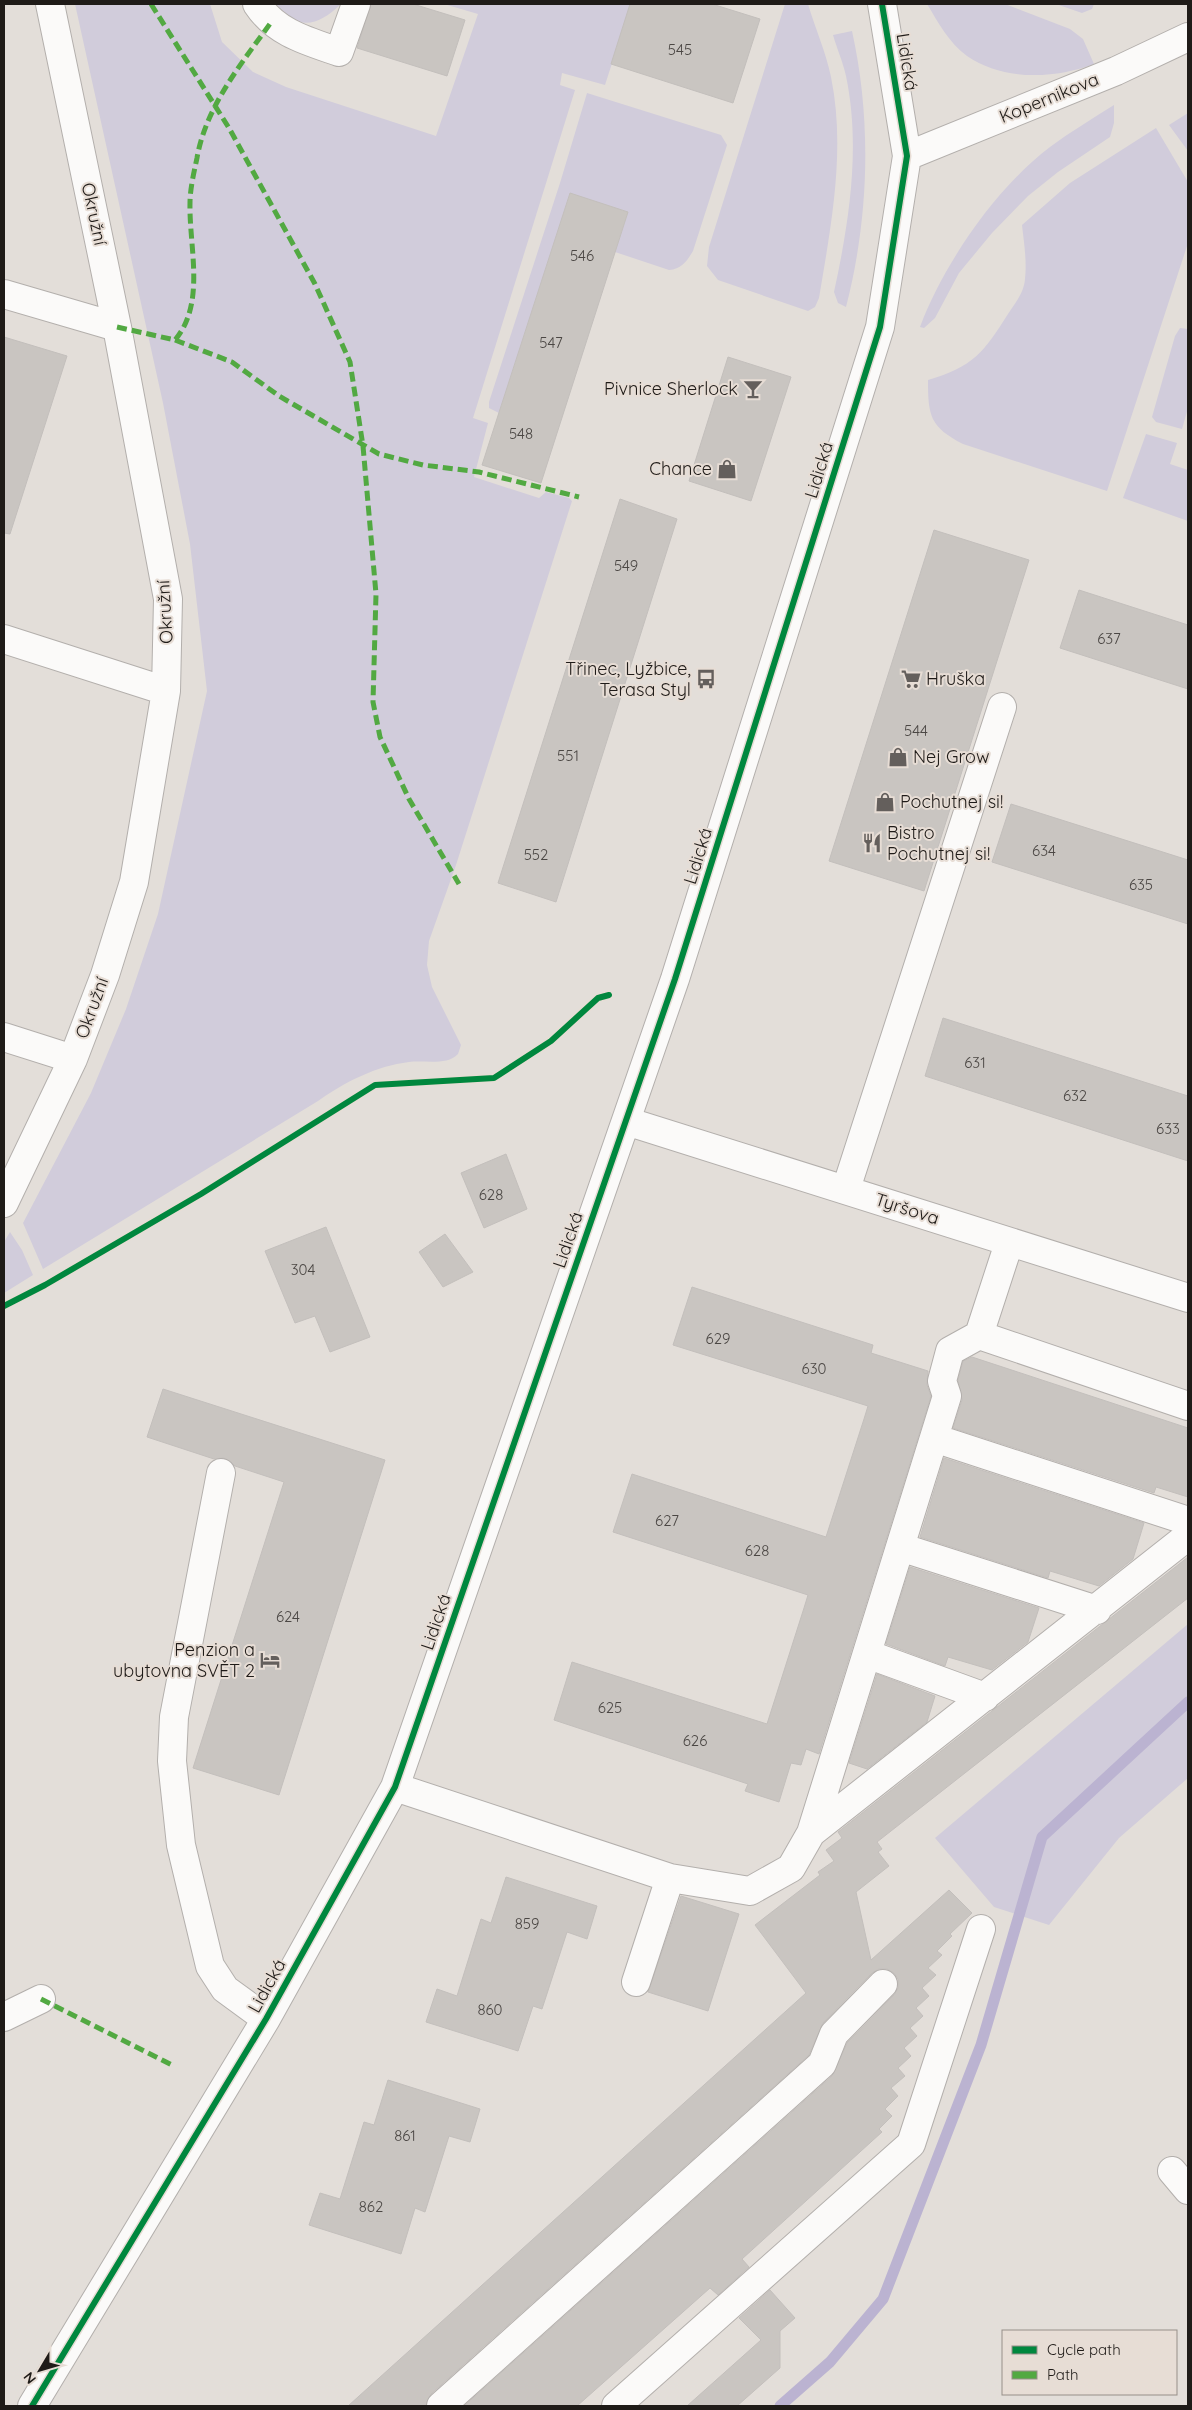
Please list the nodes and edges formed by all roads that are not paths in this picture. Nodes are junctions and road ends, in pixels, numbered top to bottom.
1 (50, 4) edge
2 (256, 4) edge
3 (356, 4) edge
4 (882, 4) edge
5 (1188, 37) edge
6 (907, 156) junction
7 (4, 294) edge
8 (117, 328) junction
9 (4, 640) edge
10 (166, 691) junction
11 (1002, 706) dead end
12 (4, 1037) edge
13 (73, 1059) junction
14 (626, 1121) junction
15 (846, 1189) junction
16 (4, 1203) edge
17 (1009, 1243) junction
18 (1188, 1298) edge
19 (979, 1335) junction
20 (1188, 1406) edge
21 (934, 1438) junction
22 (221, 1473) dead end
23 (1188, 1521) edge
24 (1188, 1536) edge
25 (900, 1547) junction
26 (1096, 1610) junction
27 (867, 1654) junction
28 (985, 1697) junction
29 (395, 1787) junction
30 (811, 1833) junction
31 (670, 1878) junction
32 (981, 1929) dead end
33 (636, 1982) dead end
34 (882, 1984) dead end
35 (42, 1999) dead end
36 (4, 2017) edge
37 (266, 2019) junction
38 (32, 2406) edge
39 (441, 2406) edge
40 (616, 2406) edge

1 - 8 street, Okružní
2 - 3 street
4 - 6 street, Lidická
5 - 6 street, Kopernikova
6 - 14 street, Lidická
7 - 8 street
8 - 10 street, Okružní
9 - 10 street
10 - 13 street, Okružní
11 - 15 street
12 - 13 street
13 - 16 street, Okružní
14 - 15 street, Tyršova
14 - 29 street, Lidická
15 - 17 street, Tyršova
17 - 18 street, Tyršova
17 - 19 street
19 - 20 street
19 - 21 street
21 - 23 street
21 - 25 street
22 - 37 street
24 - 26 street
25 - 26 street
25 - 27 street
26 - 28 street
27 - 28 street
27 - 30 street
28 - 30 street
29 - 31 street
29 - 37 street, Lidická
30 - 31 street
31 - 33 street
32 - 40 street
34 - 39 street
35 - 36 street
37 - 38 street, Lidická

